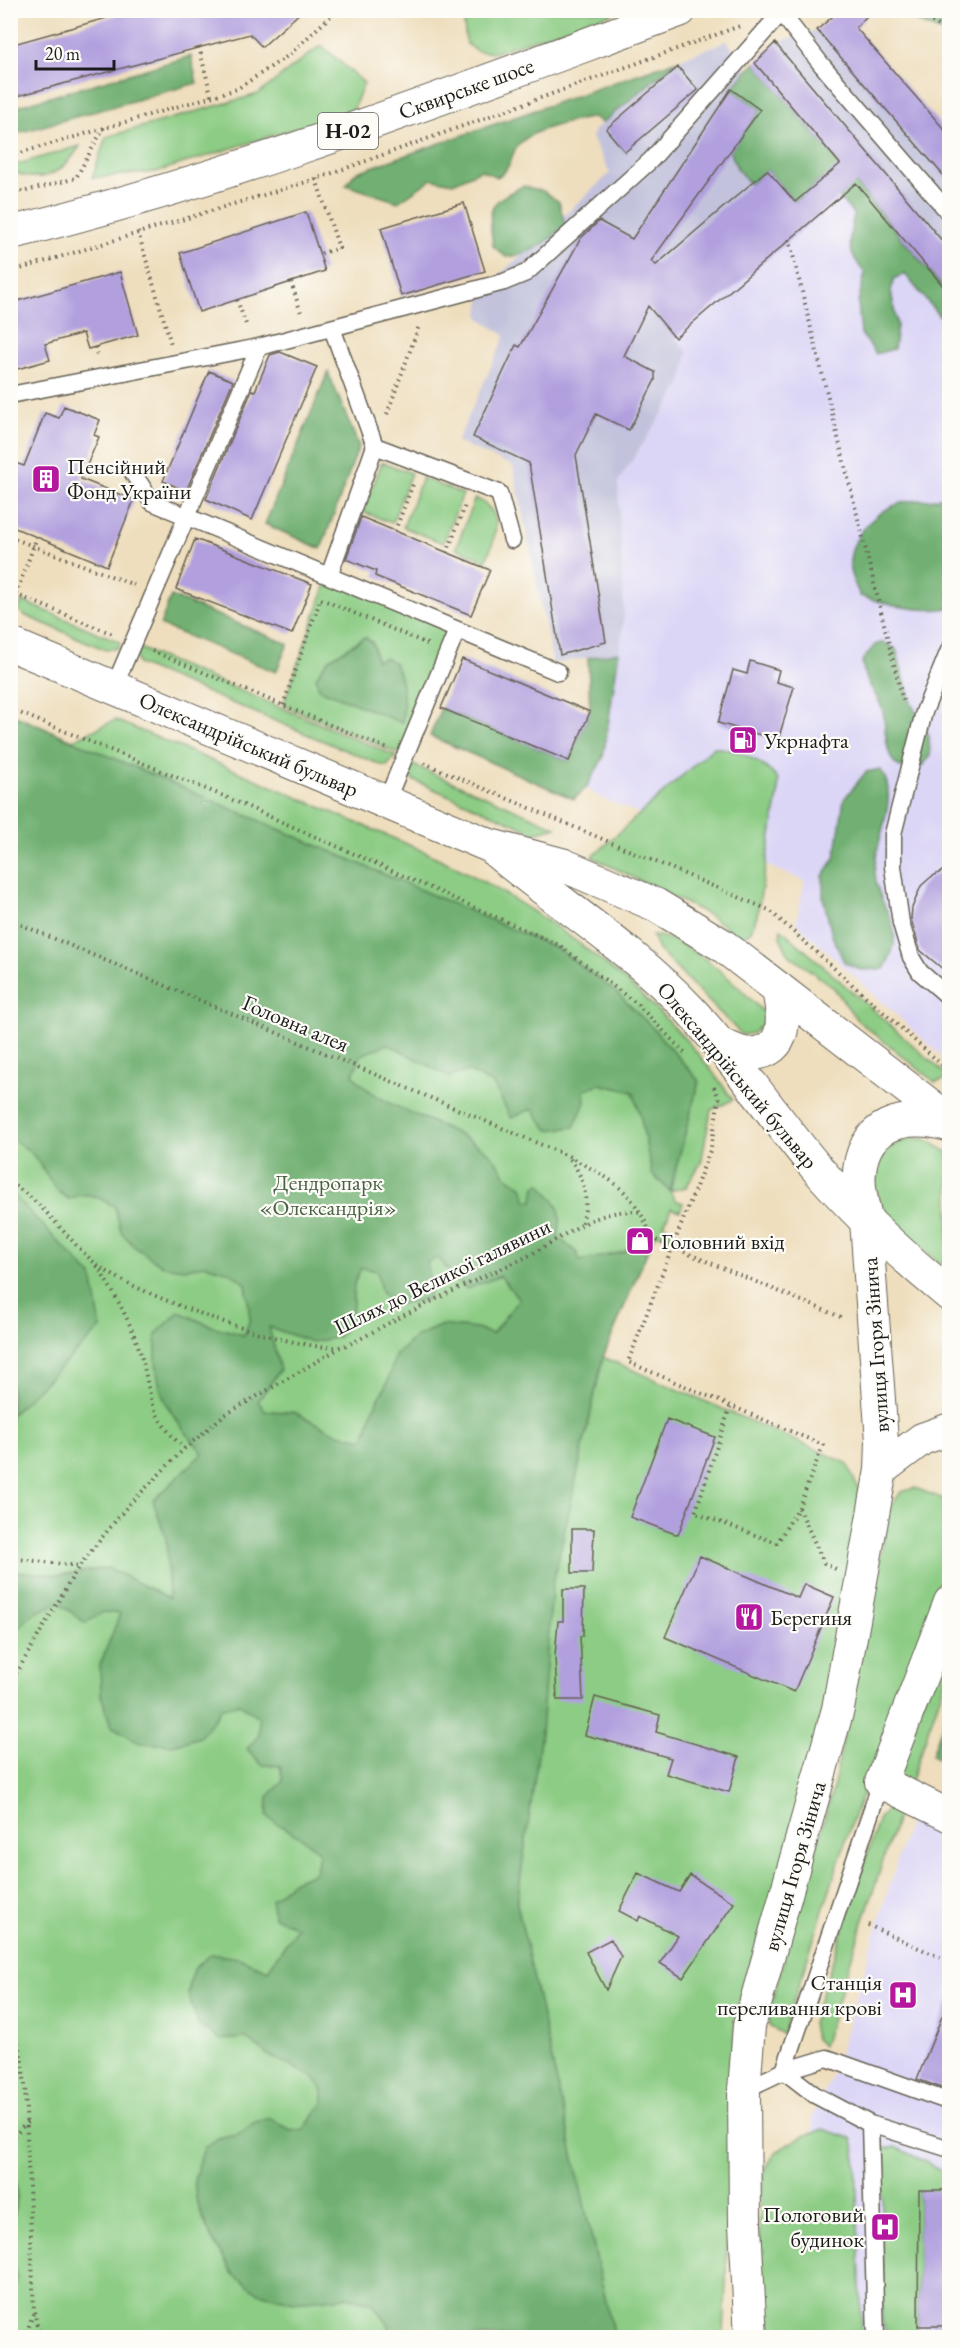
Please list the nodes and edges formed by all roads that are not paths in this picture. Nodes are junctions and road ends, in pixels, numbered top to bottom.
1 (680, 10) edge
2 (780, 12) edge
3 (950, 214) edge
4 (10, 233) edge
5 (332, 328) junction
6 (256, 348) junction
7 (10, 395) edge
8 (375, 446) junction
9 (134, 473) dead end
10 (187, 517) junction
11 (512, 540) dead end
12 (329, 576) junction
13 (457, 630) junction
14 (10, 644) edge
15 (950, 648) edge
16 (558, 672) dead end
17 (114, 687) junction
18 (386, 802) junction
19 (488, 845) junction
20 (778, 988) junction
21 (950, 998) edge
22 (705, 1052) junction
23 (950, 1123) edge
24 (866, 1221) junction
25 (950, 1295) edge
26 (950, 1429) edge
27 (881, 1470) junction
28 (950, 1602) edge
29 (881, 1782) junction
30 (950, 1816) edge
31 (784, 2071) junction
32 (744, 2090) junction
33 (950, 2102) edge
34 (870, 2124) junction
35 (950, 2149) edge
36 (751, 2337) edge
37 (876, 2337) edge

1 - 4 main road, Сквирське шосе / Н-02
2 - 3 lane
2 - 5 lane
5 - 6 lane
5 - 8 lane
6 - 7 lane
6 - 10 lane
8 - 11 lane
8 - 12 lane
9 - 10 lane
10 - 12 lane
10 - 17 lane
12 - 13 lane
13 - 16 lane
13 - 18 lane
14 - 17 main road, Олександрійський бульвар
15 - 21 lane
17 - 18 main road, Олександрійський бульвар
18 - 19 main road, Олександрійський бульвар
19 - 20 main road, Олександрійський бульвар
19 - 22 main road, Олександрійський бульвар
20 - 22 main road
20 - 23 main road, Олександрійський бульвар
22 - 24 main road, Олександрійський бульвар
23 - 24 main road
24 - 25 main road, Олександрійський бульвар
24 - 27 street, вулиця Ігоря Зінича
26 - 27 street, вулиця Ігоря Зінича
27 - 32 street, вулиця Ігоря Зінича
28 - 29 street
29 - 30 street
29 - 31 lane
31 - 32 lane
31 - 33 lane
31 - 34 lane
32 - 36 street, вулиця Ігоря Зінича
34 - 35 lane
34 - 37 lane

